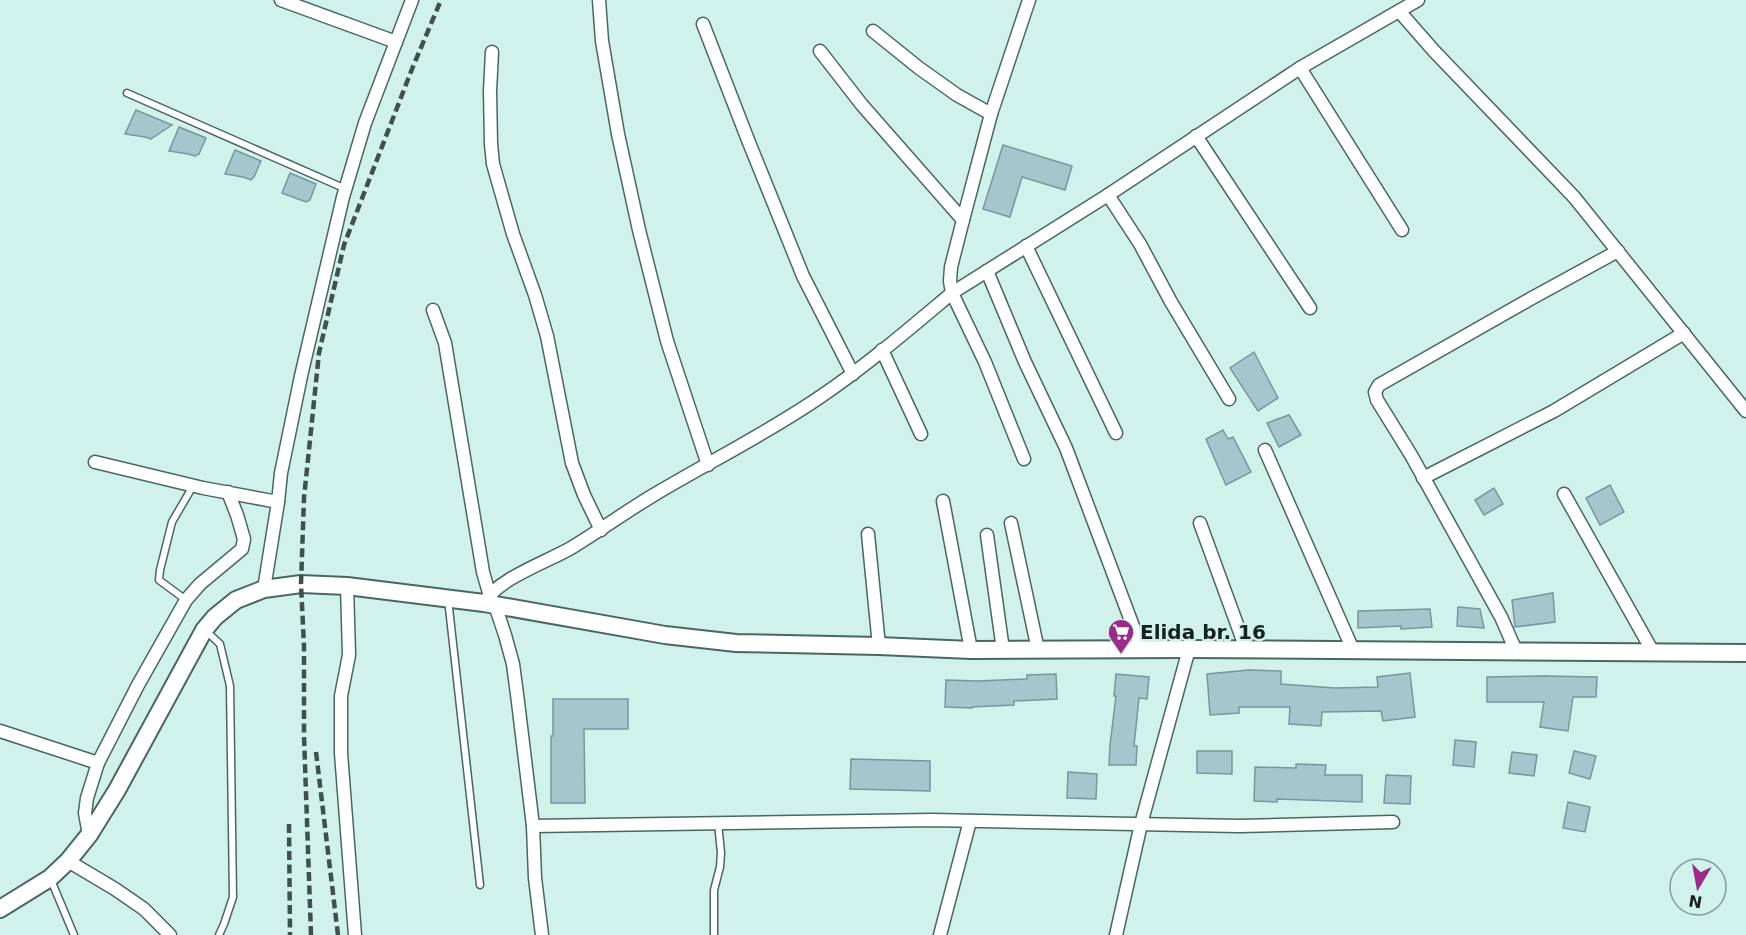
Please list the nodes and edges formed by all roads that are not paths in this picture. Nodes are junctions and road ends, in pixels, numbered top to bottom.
1 (281, 0) edge
2 (412, 0) edge
3 (599, 0) edge
4 (1029, 0) edge
5 (1418, 0) edge
6 (1399, 11) junction
7 (703, 24) dead end
8 (873, 31) dead end
9 (396, 42) junction
10 (820, 51) dead end
11 (492, 52) dead end
12 (1300, 68) junction
13 (127, 93) dead end
14 (991, 114) junction
15 (1196, 136) junction
16 (346, 189) junction
17 (1108, 195) junction
18 (963, 220) junction
19 (1402, 230) dead end
20 (1026, 246) junction
21 (1618, 252) junction
22 (987, 271) junction
23 (952, 293) junction
24 (1310, 308) dead end
25 (433, 310) dead end
26 (1684, 333) junction
27 (882, 350) junction
28 (852, 374) junction
29 (1229, 399) dead end
30 (1746, 411) edge
31 (1116, 433) dead end
32 (921, 434) dead end
33 (1265, 450) dead end
34 (1024, 459) dead end
35 (95, 462) dead end
36 (708, 465) junction
37 (1423, 477) junction
38 (194, 485) junction
39 (228, 492) junction
40 (1564, 494) dead end
41 (943, 501) dead end
42 (278, 502) junction
43 (1011, 523) dead end
44 (1200, 524) dead end
45 (601, 530) junction
46 (868, 534) dead end
47 (987, 535) dead end
48 (347, 586) junction
49 (264, 589) junction
50 (447, 598) junction
51 (186, 600) junction
52 (490, 600) junction
53 (204, 630) junction
54 (879, 646) junction
55 (1189, 649) junction
56 (1246, 649) junction
57 (971, 650) junction
58 (1003, 650) junction
59 (1038, 650) junction
60 (1142, 650) junction
61 (1353, 650) junction
62 (1516, 651) junction
63 (1653, 652) junction
64 (1746, 653) edge
65 (0, 730) edge
66 (98, 763) junction
67 (970, 821) junction
68 (718, 822) junction
69 (1393, 822) dead end
70 (1142, 824) junction
71 (533, 826) junction
72 (89, 835) junction
73 (68, 861) junction
74 (50, 878) junction
75 (480, 885) dead end
76 (0, 909) edge
77 (74, 935) edge
78 (170, 935) edge
79 (219, 935) edge
80 (355, 935) edge
81 (542, 935) edge
82 (714, 935) edge
83 (940, 935) edge
84 (1116, 935) edge

1 - 9 street
2 - 9 street
3 - 36 street
4 - 14 street
5 - 6 street
6 - 12 street
6 - 21 street
7 - 28 street
8 - 14 street
9 - 16 street
10 - 18 street
11 - 45 street
12 - 15 street
12 - 19 street
13 - 16 lane
14 - 18 street
15 - 17 street
15 - 24 street
16 - 42 street
17 - 20 street
17 - 29 street
18 - 23 street
20 - 22 street
20 - 31 street
21 - 26 street
21 - 37 street
22 - 23 street
22 - 60 street
23 - 27 street
23 - 34 street
25 - 52 street
26 - 30 street
26 - 37 street
27 - 28 street
27 - 32 street
28 - 36 street
33 - 61 street
35 - 38 street
36 - 45 street
37 - 62 street
38 - 39 street
38 - 51 lane
39 - 42 street
39 - 51 street
40 - 63 street
41 - 57 street
42 - 49 street
43 - 59 street
44 - 56 street
45 - 52 street
46 - 54 street
47 - 58 street
48 - 49 main road
48 - 50 main road
48 - 80 street
49 - 53 main road
50 - 52 main road
50 - 75 lane
51 - 66 street
52 - 54 main road
52 - 71 street
53 - 72 main road
53 - 79 lane
54 - 57 main road
55 - 56 main road
55 - 60 main road
55 - 70 street
56 - 61 main road
57 - 58 main road
58 - 59 main road
59 - 60 main road
61 - 62 main road
62 - 63 main road
63 - 64 main road
65 - 66 street
66 - 72 street
67 - 68 street
67 - 70 street
67 - 83 street
68 - 71 street
68 - 82 lane
69 - 70 street
70 - 84 street
71 - 81 street
72 - 73 main road
73 - 74 main road
73 - 78 street
74 - 76 main road
74 - 77 lane

